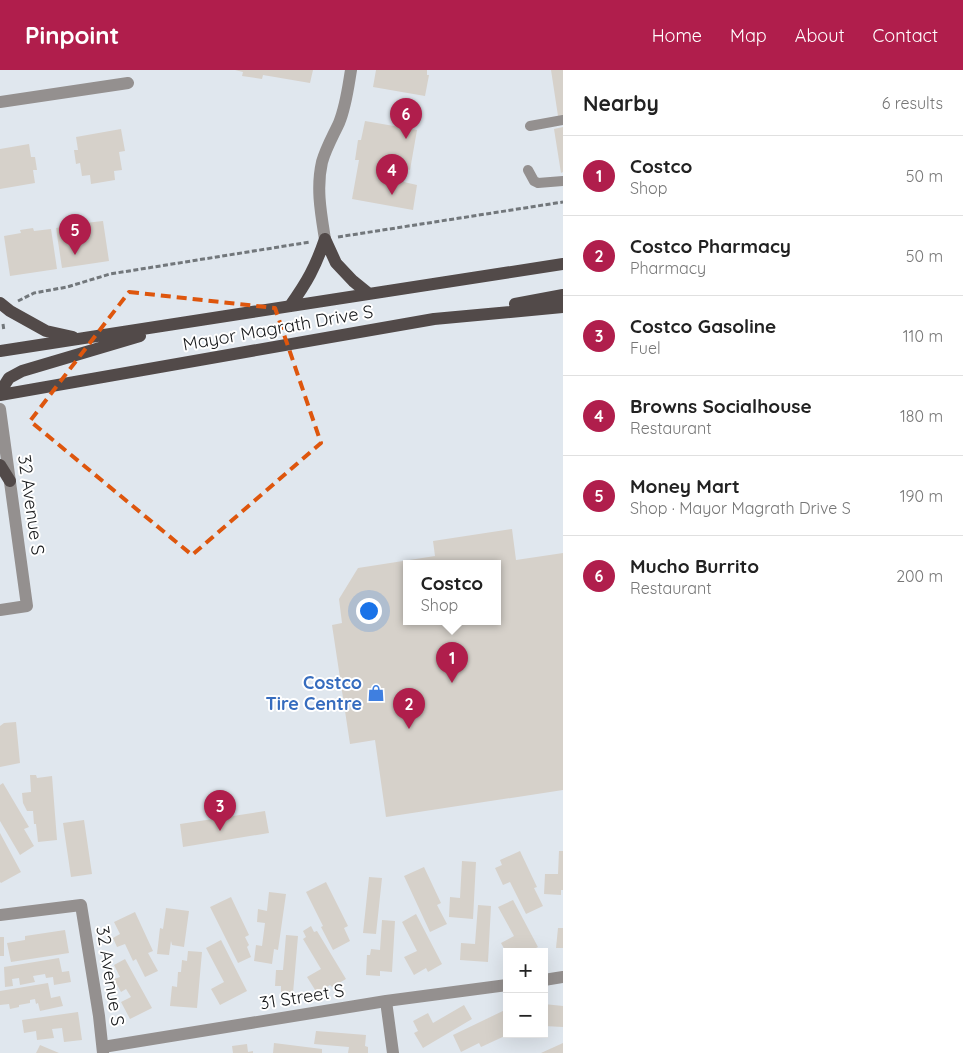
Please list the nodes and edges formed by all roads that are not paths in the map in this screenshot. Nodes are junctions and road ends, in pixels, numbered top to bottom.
1 (351, 70) edge
2 (128, 82) dead end
3 (0, 102) edge
4 (563, 120) edge
5 (530, 126) dead end
6 (528, 170) dead end
7 (563, 181) edge
8 (325, 239) junction
9 (563, 264) edge
10 (369, 294) junction
11 (563, 295) edge
12 (290, 306) junction
13 (5, 307) edge
14 (563, 307) edge
15 (434, 319) junction
16 (186, 322) junction
17 (80, 338) junction
18 (0, 350) edge
19 (0, 393) edge
20 (0, 409) edge
21 (0, 465) edge
22 (10, 481) junction
23 (0, 610) edge
24 (0, 914) edge
25 (563, 977) edge
26 (548, 979) edge
27 (503, 986) edge
28 (386, 1001) junction
29 (103, 1050) edge
30 (393, 1053) edge

1 - 8 street
2 - 3 street
4 - 5 lane
6 - 7 lane
8 - 10 main road
8 - 12 main road
9 - 10 main road, Mayor Magrath Drive S
10 - 12 main road, Mayor Magrath Drive S
11 - 15 main road
12 - 16 main road, Mayor Magrath Drive S
13 - 17 main road
14 - 15 main road, Mayor Magrath Drive S
15 - 19 main road, Mayor Magrath Drive S
16 - 17 main road, Mayor Magrath Drive S
16 - 19 main road
17 - 18 main road, Mayor Magrath Drive S
20 - 22 street, 32 Avenue S
21 - 22 main road
22 - 23 street, 32 Avenue S
24 - 29 street, 32 Avenue S
25 - 26 street
27 - 28 street, 31 Street S
28 - 29 street, 31 Street S
28 - 30 street

